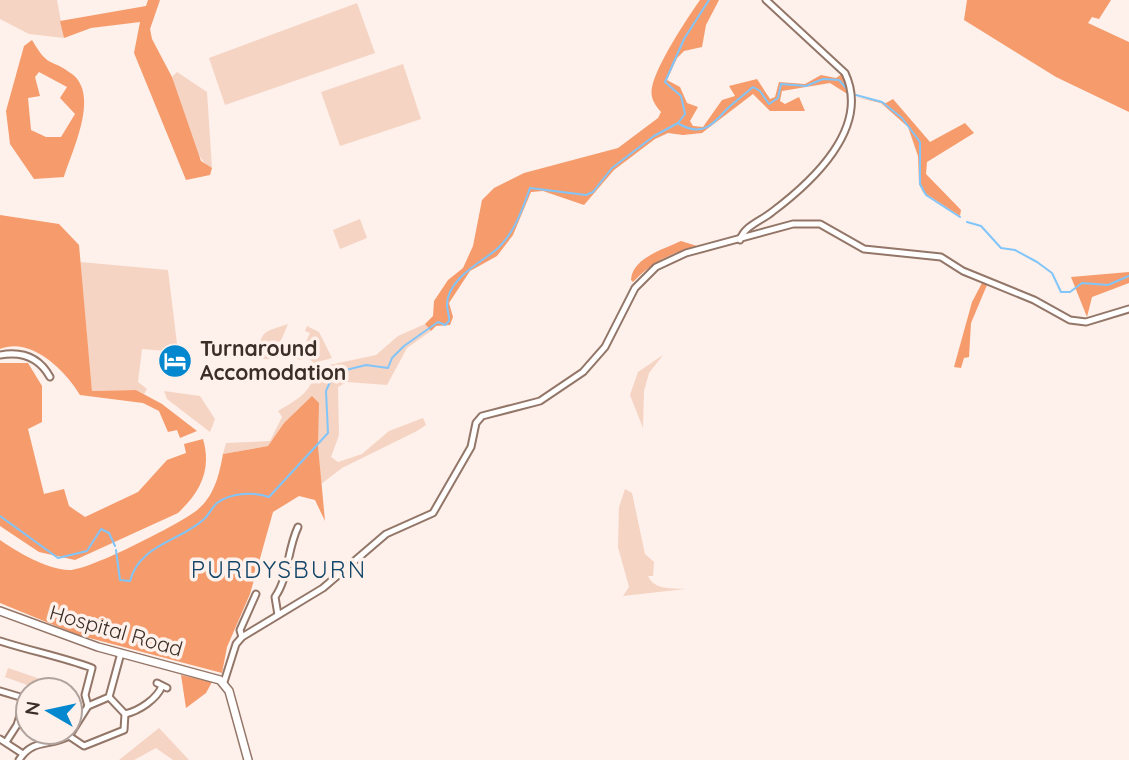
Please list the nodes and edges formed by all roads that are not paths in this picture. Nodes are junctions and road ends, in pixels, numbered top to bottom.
1 (766, 0) edge
2 (740, 240) junction
3 (1129, 309) edge
4 (0, 355) edge
5 (50, 377) dead end
6 (298, 527) dead end
7 (256, 594) dead end
8 (0, 611) edge
9 (278, 615) junction
10 (242, 637) junction
11 (0, 641) edge
12 (121, 653) junction
13 (224, 682) junction
14 (162, 686) dead end
15 (109, 697) junction
16 (88, 706) junction
17 (84, 712) edge
18 (125, 714) junction
19 (3, 741) edge
20 (34, 746) edge
21 (84, 746) edge
22 (23, 754) junction
23 (19, 760) edge
24 (248, 760) edge

1 - 2 street
2 - 3 street
2 - 9 street
4 - 5 street
6 - 9 street
7 - 10 street
8 - 12 main road, Hospital Road
9 - 10 street
10 - 13 street
11 - 16 street
12 - 13 main road, Hospital Road
12 - 15 street
13 - 24 main road
14 - 18 street
15 - 16 street
15 - 18 street
16 - 17 street
18 - 21 street
19 - 22 street
20 - 22 street
22 - 23 street

